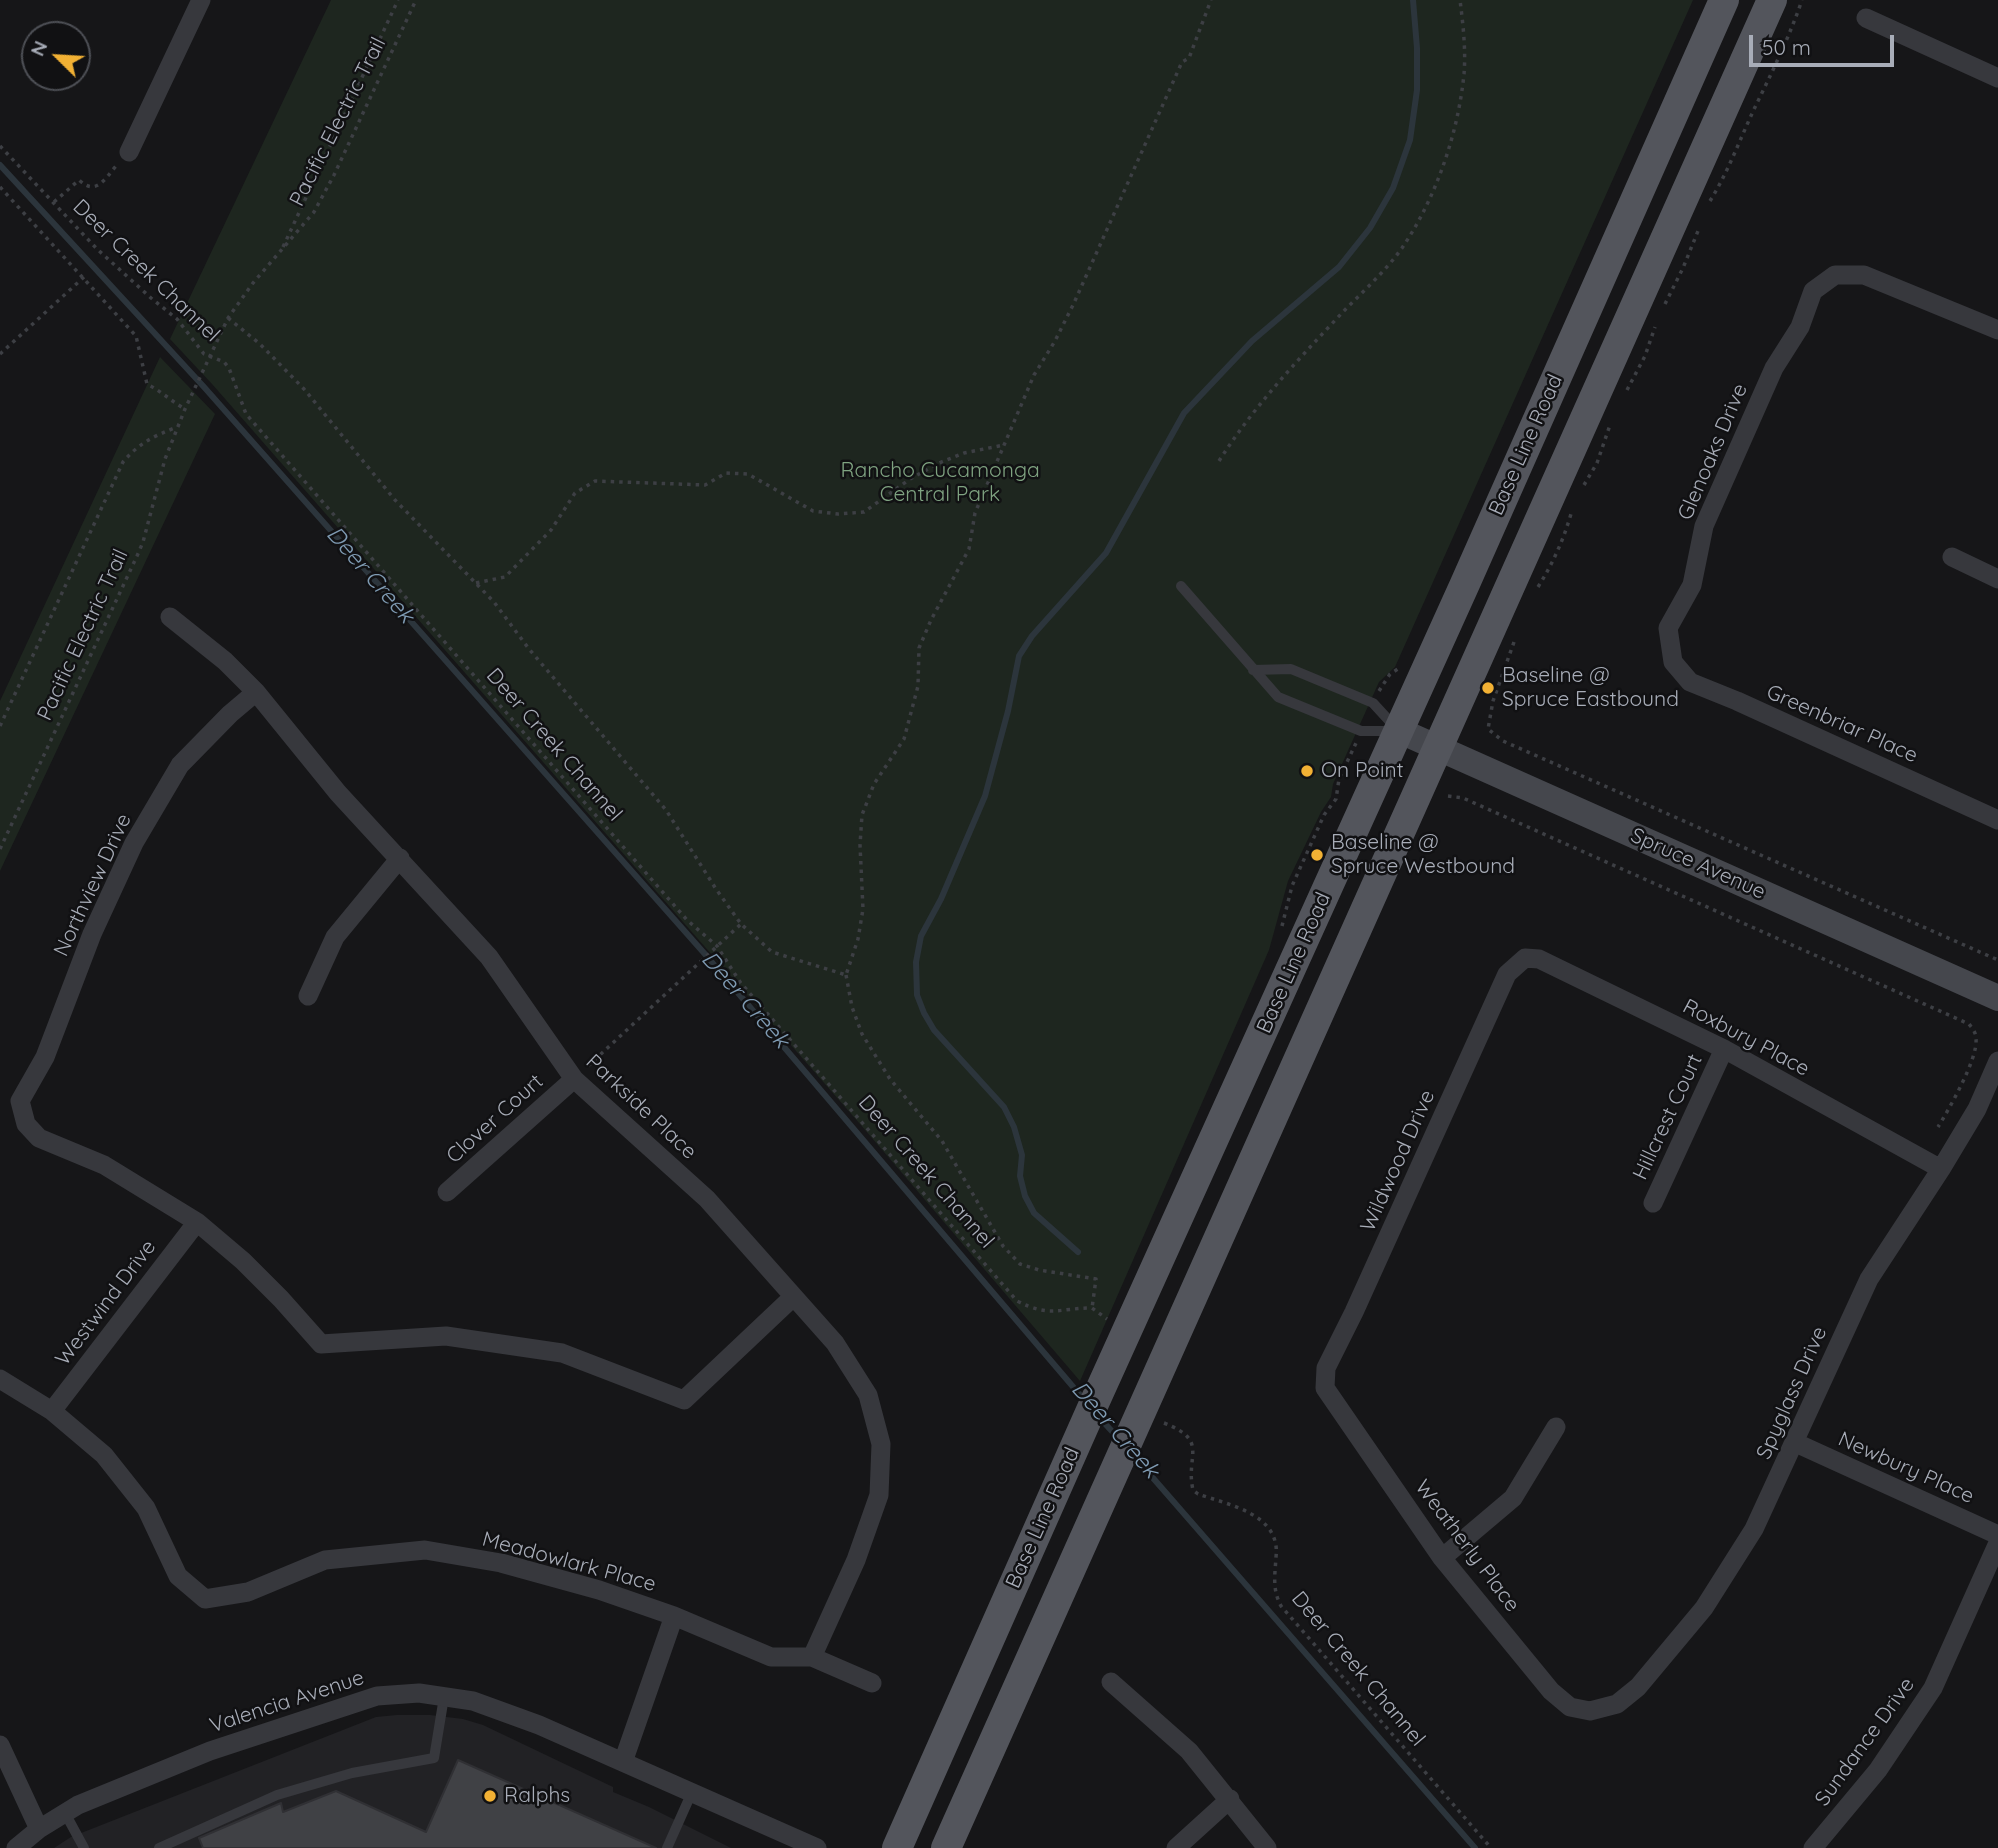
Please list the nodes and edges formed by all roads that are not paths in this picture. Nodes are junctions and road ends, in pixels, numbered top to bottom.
1 (201, 0) edge
2 (1724, 0) edge
3 (1772, 0) edge
4 (1866, 18) dead end
5 (1998, 78) edge
6 (129, 152) road end
7 (1998, 330) edge
8 (1952, 557) dead end
9 (1998, 579) edge
10 (1181, 586) dead end
11 (170, 617) dead end
12 (1673, 662) joint
13 (1253, 670) junction
14 (256, 692) junction
15 (1398, 730) junction
16 (1437, 747) junction
17 (1998, 820) edge
18 (400, 858) junction
19 (1525, 958) joint
20 (308, 996) dead end
21 (1998, 998) edge
22 (1724, 1049) junction
23 (1998, 1061) edge
24 (574, 1079) junction
25 (1941, 1169) junction
26 (447, 1192) dead end
27 (1653, 1203) dead end
28 (197, 1222) junction
29 (793, 1297) junction
30 (0, 1379) edge
31 (1325, 1388) joint
32 (52, 1411) junction
33 (1556, 1427) dead end
34 (1796, 1443) junction
35 (1998, 1535) edge
36 (1998, 1543) edge
37 (1442, 1558) junction
38 (674, 1616) junction
39 (813, 1657) junction
40 (1111, 1682) dead end
41 (872, 1683) dead end
42 (444, 1697) junction
43 (1590, 1711) joint
44 (0, 1745) edge
45 (623, 1762) junction
46 (692, 1792) junction
47 (1230, 1799) junction
48 (65, 1813) junction
49 (39, 1829) junction
50 (671, 1847) edge
51 (16, 1848) edge
52 (84, 1848) edge
53 (159, 1848) edge
54 (817, 1848) edge
55 (897, 1848) edge
56 (946, 1848) edge
57 (1176, 1848) edge
58 (1268, 1848) edge
59 (1813, 1848) edge

1 - 6 street
2 - 15 main road, Base Line Road
3 - 16 main road, Base Line Road
4 - 5 street
7 - 12 street, Glenoaks Drive
8 - 9 street
10 - 13 lane
11 - 14 street, Parkside Place
12 - 17 street, Greenbriar Place
13 - 15 lane
13 - 15 lane
14 - 18 street, Parkside Place
14 - 28 street, Northview Drive
15 - 16 street, Spruce Avenue
15 - 55 main road, Base Line Road
16 - 21 street, Spruce Avenue
16 - 56 main road, Base Line Road
18 - 20 street
18 - 24 street, Parkside Place
19 - 22 street, Roxbury Place
19 - 31 street, Wildwood Drive
22 - 25 street, Roxbury Place
22 - 27 street, Hillcrest Court
23 - 25 street, Spyglass Drive
24 - 26 street, Clover Court
24 - 29 street, Parkside Place
25 - 34 street, Spyglass Drive
28 - 29 street
28 - 32 street, Westwind Drive
29 - 39 street, Parkside Place
30 - 32 street
31 - 37 street, Weatherly Place
32 - 38 street, Meadowlark Place
33 - 37 street
34 - 35 street, Newbury Place
34 - 43 street, Spyglass Drive
36 - 59 street, Sundance Drive
37 - 43 street, Weatherly Place
38 - 39 street, Meadowlark Place
38 - 45 street
39 - 41 street, Meadowlark Place
40 - 47 street
42 - 45 street, Valencia Avenue
42 - 48 street, Valencia Avenue
42 - 53 lane
44 - 49 street
45 - 46 street, Valencia Avenue
46 - 50 lane
46 - 54 street, Valencia Avenue
47 - 57 street
47 - 58 street
48 - 49 street, Valencia Avenue
48 - 52 lane
49 - 51 street, Valencia Avenue

